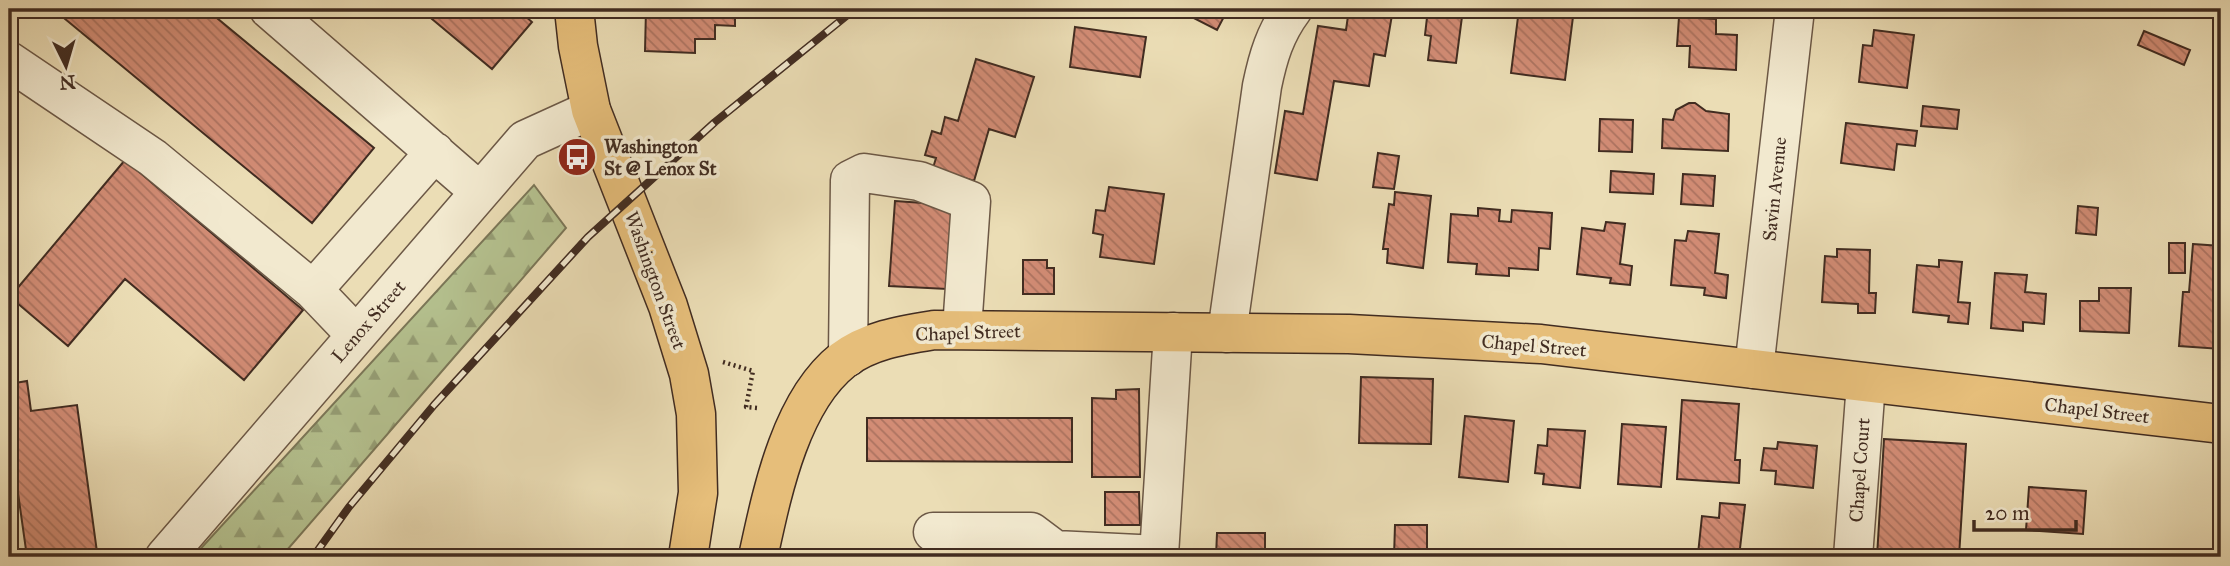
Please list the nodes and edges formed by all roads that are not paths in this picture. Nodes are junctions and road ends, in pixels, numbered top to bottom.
1 (269, 9) edge
2 (574, 9) edge
3 (1293, 9) edge
4 (1794, 9) edge
5 (9, 61) edge
6 (591, 110) junction
7 (435, 152) junction
8 (480, 192) junction
9 (313, 290) junction
10 (962, 329) junction
11 (1173, 332) junction
12 (1227, 332) junction
13 (356, 335) junction
14 (848, 357) junction
15 (1754, 369) junction
16 (1866, 383) junction
17 (2221, 424) edge
18 (933, 532) dead end
19 (165, 557) edge
20 (688, 557) edge
21 (758, 557) edge
22 (1853, 557) edge

1 - 7 street
2 - 6 main road, Washington Street
3 - 12 street
4 - 15 street, Savin Avenue
5 - 9 street
6 - 8 street, Lenox Street
6 - 20 main road, Washington Street
7 - 8 street
7 - 9 street
8 - 13 street, Lenox Street
9 - 13 street
10 - 11 main road, Chapel Street
10 - 14 main road, Chapel Street
10 - 14 street
11 - 12 main road, Chapel Street
11 - 18 street
12 - 15 main road, Chapel Street
13 - 19 street, Lenox Street
14 - 21 main road
15 - 16 main road, Chapel Street
16 - 17 main road, Chapel Street
16 - 22 street, Chapel Court

